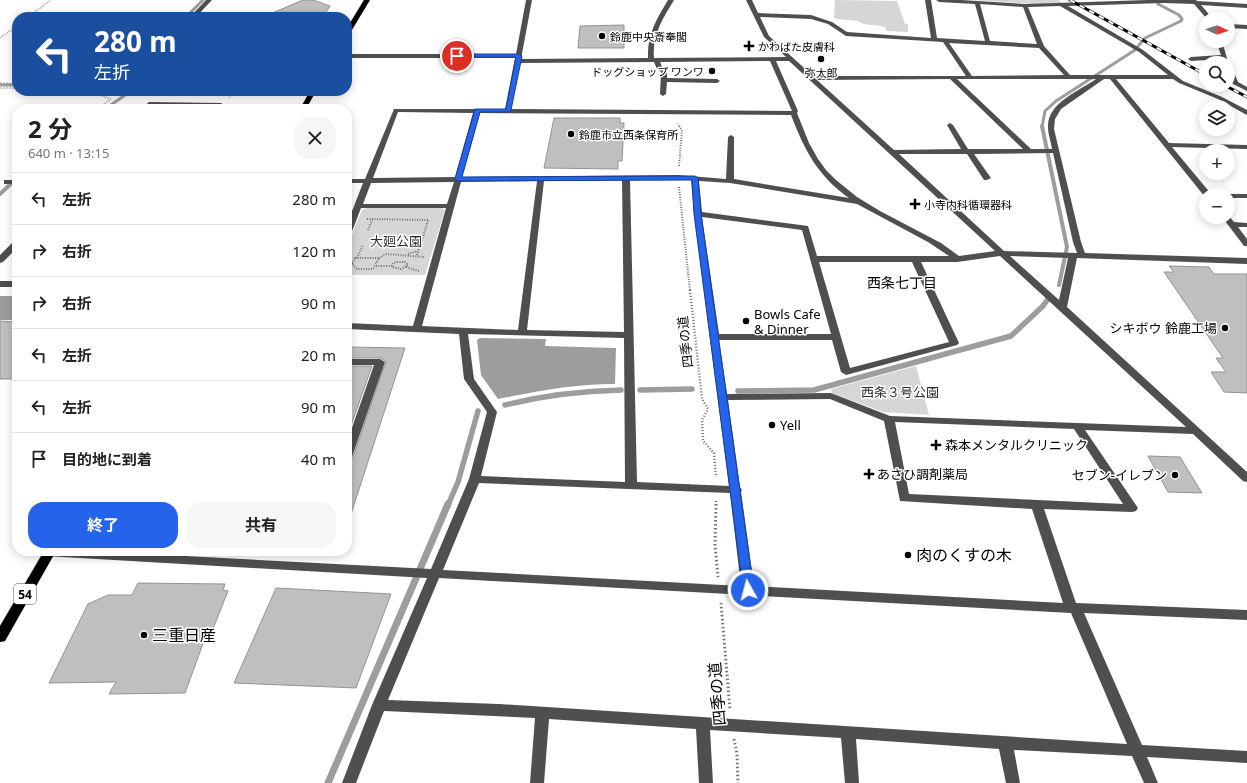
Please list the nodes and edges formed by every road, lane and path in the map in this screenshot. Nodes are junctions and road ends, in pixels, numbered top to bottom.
1 (51, 0) edge
2 (208, 0) edge
3 (367, 0) edge
4 (529, 0) edge
5 (671, 0) edge
6 (749, 0) edge
7 (928, 0) edge
8 (939, 0) edge
9 (1079, 0) edge
10 (1162, 0) edge
11 (965, 1) edge
12 (1195, 1) edge
13 (977, 3) junction
14 (1085, 3) junction
15 (1062, 4) junction
16 (1025, 6) junction
17 (1247, 6) edge
18 (35, 12) edge
19 (197, 12) edge
20 (1204, 12) edge
21 (756, 15) junction
22 (352, 26) edge
23 (1235, 26) edge
24 (1247, 27) edge
25 (12, 30) edge
26 (0, 38) edge
27 (934, 40) junction
28 (944, 40) junction
29 (988, 43) junction
30 (1041, 46) junction
31 (352, 56) edge
32 (519, 58) junction
33 (792, 59) junction
34 (1191, 59) dead end
35 (1199, 59) edge
36 (654, 60) junction
37 (773, 60) junction
38 (1174, 77) junction
39 (813, 78) junction
40 (952, 78) junction
41 (971, 78) junction
42 (1069, 78) junction
43 (1100, 78) junction
44 (1112, 78) junction
45 (664, 80) junction
46 (717, 81) dead end
47 (0, 83) edge
48 (1235, 83) edge
49 (12, 84) edge
50 (0, 88) edge
51 (12, 88) edge
52 (1247, 89) edge
53 (663, 94) dead end
54 (102, 96) edge
55 (231, 96) edge
56 (104, 104) edge
57 (224, 104) edge
58 (477, 110) junction
59 (508, 110) junction
60 (666, 112) junction
61 (794, 113) junction
62 (1247, 114) edge
63 (950, 125) dead end
64 (731, 137) dead end
65 (1167, 145) junction
66 (1247, 147) edge
67 (1028, 150) junction
68 (967, 151) junction
69 (1056, 151) junction
70 (891, 152) junction
71 (678, 177) junction
72 (626, 178) junction
73 (695, 178) junction
74 (987, 178) dead end
75 (458, 179) junction
76 (541, 179) junction
77 (369, 180) junction
78 (352, 181) edge
79 (730, 181) junction
80 (7, 182) dead end
81 (12, 182) edge
82 (1202, 188) edge
83 (1235, 196) edge
84 (1247, 196) edge
85 (857, 202) junction
86 (358, 206) junction
87 (451, 206) junction
88 (698, 214) junction
89 (368, 215) dead end
90 (373, 216) dead end
91 (430, 217) dead end
92 (372, 220) junction
93 (428, 220) junction
94 (352, 221) edge
95 (1232, 224) joint
96 (1247, 225) edge
97 (368, 230) dead end
98 (424, 234) junction
99 (429, 234) dead end
100 (1247, 244) edge
101 (363, 245) dead end
102 (421, 245) junction
103 (426, 245) dead end
104 (12, 248) edge
105 (419, 251) junction
106 (1002, 254) junction
107 (406, 255) junction
108 (417, 255) junction
109 (1078, 256) junction
110 (357, 258) junction
111 (378, 258) junction
112 (427, 259) dead end
113 (814, 259) junction
114 (957, 259) junction
115 (0, 260) edge
116 (916, 260) junction
117 (1247, 261) edge
118 (353, 263) joint
119 (376, 266) junction
120 (392, 266) junction
121 (0, 284) edge
122 (12, 284) edge
123 (1062, 308) junction
124 (352, 326) edge
125 (417, 329) junction
126 (463, 331) junction
127 (522, 333) junction
128 (629, 335) junction
129 (714, 337) junction
130 (836, 337) junction
131 (352, 362) edge
132 (722, 397) junction
133 (889, 419) junction
134 (1077, 426) junction
135 (1196, 431) junction
136 (352, 437) edge
137 (1247, 478) edge
138 (475, 479) junction
139 (631, 485) junction
140 (717, 489) junction
141 (736, 490) junction
142 (1037, 505) junction
143 (47, 556) edge
144 (173, 556) edge
145 (435, 574) junction
146 (719, 589) junction
147 (748, 590) junction
148 (721, 603) dead end
149 (1073, 608) junction
150 (1247, 614) edge
151 (0, 636) edge
152 (379, 705) junction
153 (542, 714) junction
154 (703, 724) junction
155 (732, 725) junction
156 (848, 733) junction
157 (1005, 743) junction
158 (1136, 750) junction
159 (1247, 757) edge
160 (349, 783) edge
161 (537, 783) edge
162 (706, 783) edge
163 (738, 783) edge
164 (852, 783) edge
165 (1013, 783) edge
166 (1151, 783) edge

1 - 18 path
2 - 19 street
3 - 22 main road
4 - 32 street
5 - 36 street
6 - 21 street
7 - 27 street
8 - 11 street
9 - 14 street
10 - 12 street
10 - 14 street
11 - 13 street
12 - 17 street
12 - 20 street
13 - 16 street
13 - 29 street
14 - 15 street
15 - 16 street
15 - 38 street
16 - 30 street
21 - 27 street
21 - 33 street
23 - 24 street
25 - 26 path
27 - 28 street
28 - 29 street
28 - 41 street
29 - 30 street
30 - 42 street
31 - 32 street
32 - 36 street
32 - 59 street
33 - 37 street
33 - 39 street
34 - 35 street
36 - 37 street
36 - 45 street
37 - 61 street
38 - 44 street
38 - 62 street
39 - 40 street
39 - 70 street
40 - 41 street
40 - 67 street
41 - 42 street
42 - 43 street
43 - 44 street
43 - 69 street
44 - 65 street
45 - 46 street
45 - 53 street
47 - 49 path
48 - 52 street
50 - 51 path
54 - 56 path
55 - 57 path
58 - 59 street
58 - 75 street
58 - 77 street
59 - 60 street
60 - 61 street
60 - 71 path, 四季の道
61 - 85 street
63 - 68 street
64 - 79 street
65 - 66 street
65 - 82 street
67 - 68 street
67 - 69 street
68 - 70 street
68 - 74 street
69 - 109 street
70 - 106 street
71 - 72 street
71 - 73 street
71 - 140 path, 四季の道
72 - 76 street
72 - 128 street
73 - 79 street
73 - 88 street
75 - 76 street
75 - 77 street
75 - 87 street
76 - 127 street
77 - 78 street
77 - 86 street
79 - 85 street
80 - 81 street
83 - 84 street
85 - 114 street
86 - 87 street
86 - 94 street
87 - 125 street
88 - 113 street
88 - 129 street
89 - 92 path
90 - 92 path
91 - 93 path
92 - 93 path
92 - 97 path
93 - 98 path
95 - 96 street
95 - 100 street
98 - 99 path
98 - 102 path
101 - 110 path
102 - 103 path
102 - 105 path
104 - 115 street
105 - 107 path
105 - 108 path
106 - 109 street
106 - 114 street
106 - 123 street
107 - 108 path
107 - 111 path
108 - 112 path
109 - 117 street
109 - 123 street
110 - 111 path
110 - 118 path
111 - 119 path
113 - 116 street
113 - 130 street
114 - 116 street
116 - 130 street
118 - 119 path
119 - 120 path
120 - 120 path
121 - 122 street
123 - 135 street
124 - 125 street
125 - 126 street
126 - 127 street
126 - 138 street
127 - 128 street
128 - 139 street
129 - 130 street
129 - 132 street
131 - 136 street
132 - 133 street
132 - 141 street
133 - 134 street
133 - 142 street
134 - 135 street
134 - 142 street
135 - 137 street
138 - 139 street
138 - 145 street
139 - 140 street
140 - 141 street
140 - 146 path, 四季の道
141 - 147 street
142 - 149 street
143 - 151 main road, 54
144 - 145 street
145 - 146 street
145 - 152 street
146 - 147 street
147 - 149 street
148 - 155 path, 四季の道
149 - 150 street
149 - 158 street
152 - 153 street
152 - 160 street
153 - 154 street
153 - 161 street
154 - 155 street
154 - 162 street
155 - 156 street
155 - 163 path, 四季の道
156 - 157 street
156 - 164 street
157 - 158 street
157 - 165 street
158 - 159 street
158 - 166 street

